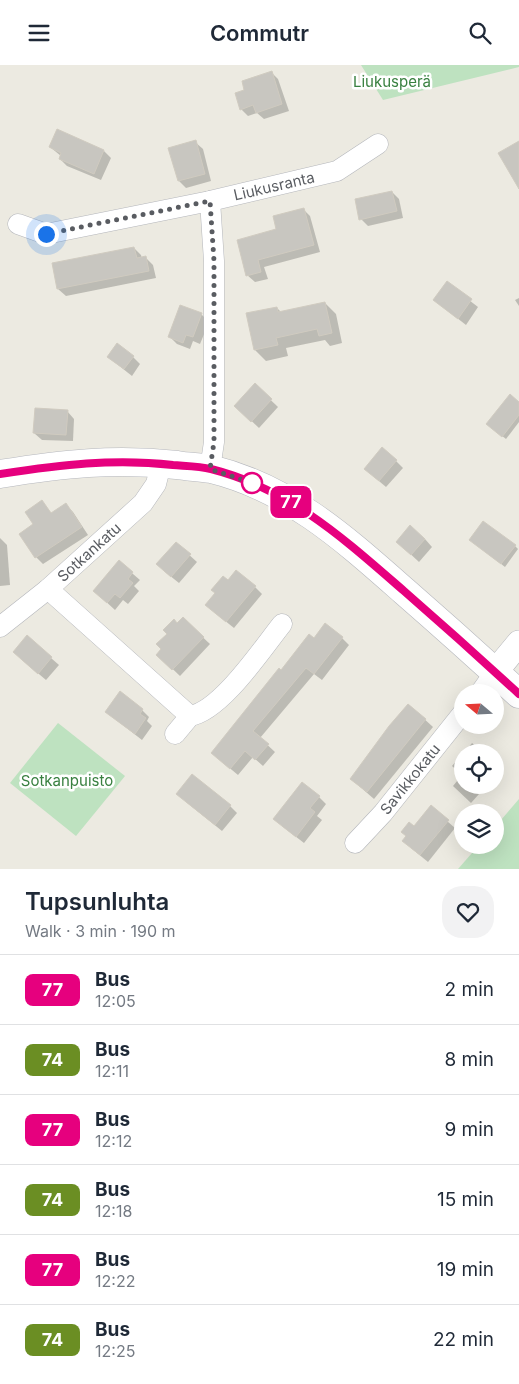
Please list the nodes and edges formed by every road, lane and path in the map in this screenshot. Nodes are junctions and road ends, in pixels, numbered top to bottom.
1 (378, 144) dead end
2 (210, 201) junction
3 (18, 224) dead end
4 (161, 463) junction
5 (210, 469) junction
6 (0, 473) edge
7 (48, 589) junction
8 (282, 624) dead end
9 (0, 627) edge
10 (519, 643) edge
11 (488, 682) edge
12 (519, 694) edge
13 (190, 716) junction
14 (454, 724) edge
15 (175, 734) dead end
16 (355, 843) dead end

1 - 2 street, Liukusranta
2 - 3 street, Liukusranta
2 - 5 street
4 - 5 main road
4 - 6 main road
4 - 7 street, Sotkankatu
5 - 11 main road
7 - 9 street, Sotkankatu
7 - 13 street
8 - 13 street
10 - 11 street
11 - 12 main road
13 - 15 street
14 - 16 street, Savikkokatu

